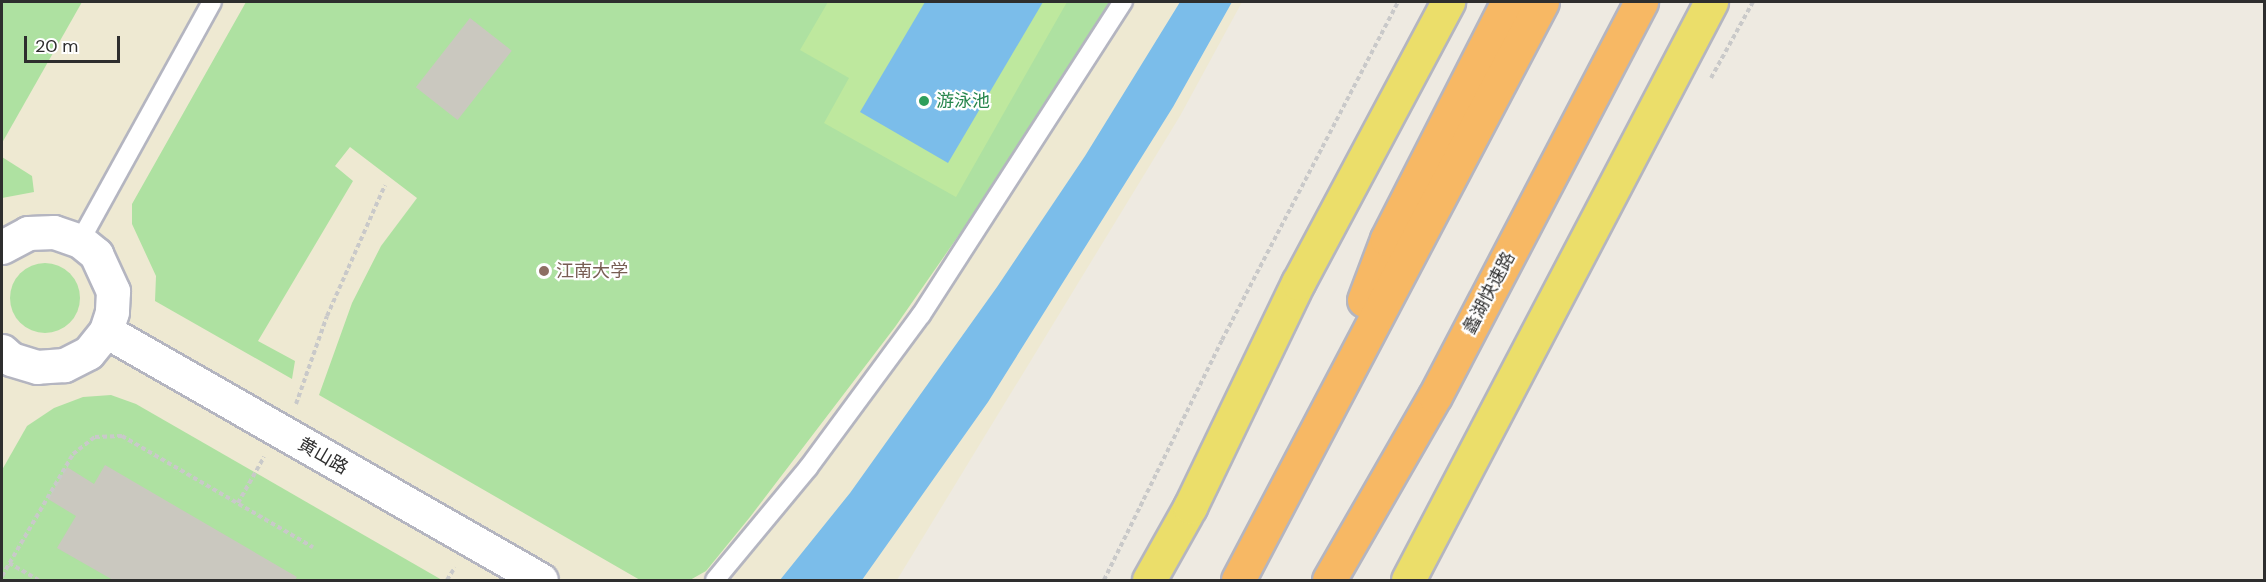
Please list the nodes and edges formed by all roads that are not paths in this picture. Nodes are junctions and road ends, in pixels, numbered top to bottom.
1 (212, 2) edge
2 (1123, 2) edge
3 (1449, 2) edge
4 (1508, 2) edge
5 (1542, 2) edge
6 (1711, 2) edge
7 (1638, 9) edge
8 (80, 241) junction
9 (2, 247) edge
10 (106, 332) junction
11 (5, 361) edge
12 (1435, 396) junction
13 (1310, 439) junction
14 (1268, 525) junction
15 (541, 580) edge
16 (715, 580) edge
17 (1149, 580) edge
18 (1231, 580) edge
19 (1238, 580) edge
20 (1329, 580) edge
21 (1347, 580) edge
22 (1408, 580) edge

1 - 8 lane
2 - 16 lane
3 - 17 main road
4 - 13 highway
5 - 13 highway
6 - 22 main road
7 - 12 highway, 蠡湖快速路
8 - 9 street
8 - 10 street
10 - 11 street
10 - 15 street, 黄山路
12 - 20 highway, 蠡湖快速路
12 - 21 highway
13 - 14 highway
14 - 18 highway
14 - 19 highway

